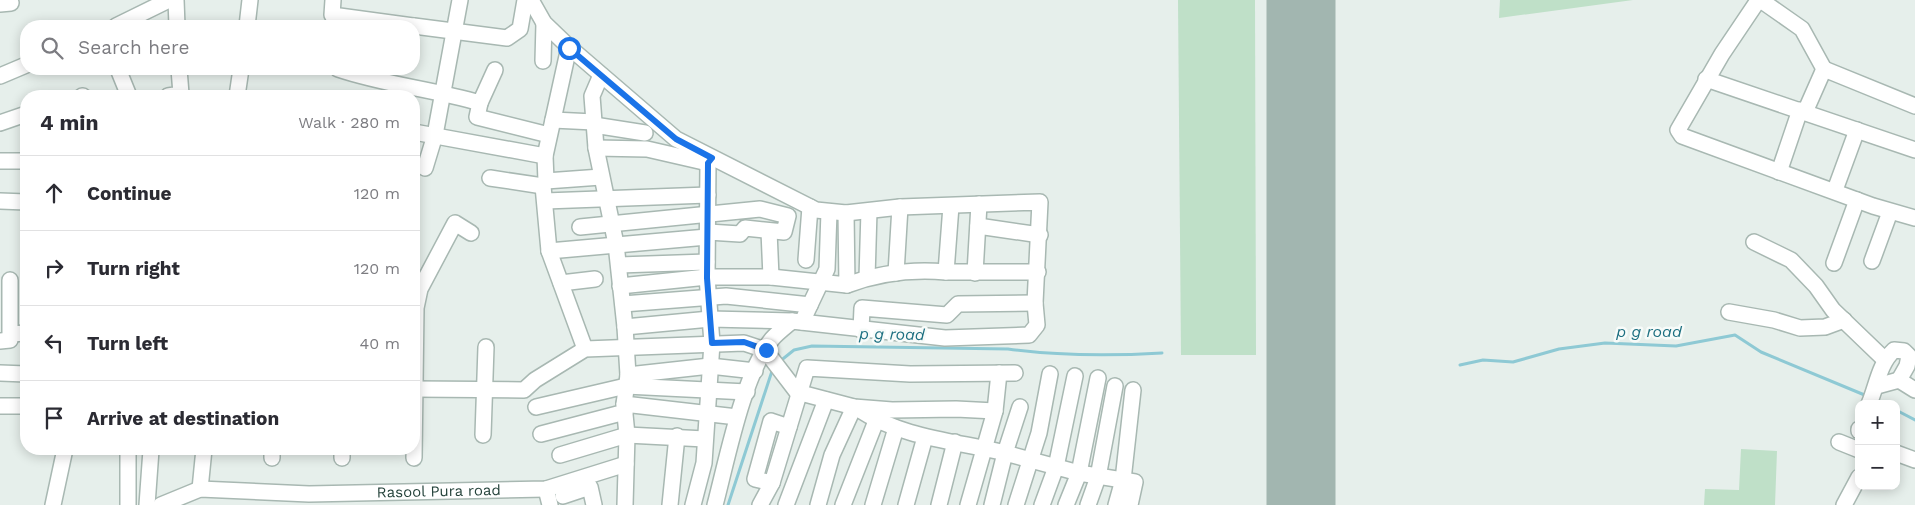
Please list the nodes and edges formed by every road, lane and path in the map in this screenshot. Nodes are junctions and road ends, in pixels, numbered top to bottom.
1 (169, 0) edge
2 (176, 0) edge
3 (250, 0) edge
4 (460, 0) edge
5 (525, 0) edge
6 (531, 0) edge
7 (332, 14) edge
8 (128, 20) edge
9 (177, 20) edge
10 (248, 20) edge
11 (372, 20) edge
12 (544, 23) junction
13 (420, 27) edge
14 (456, 32) junction
15 (569, 48) junction
16 (543, 60) dead end
17 (20, 68) edge
18 (1824, 69) junction
19 (495, 70) dead end
20 (120, 75) edge
21 (180, 75) edge
22 (240, 75) edge
23 (358, 75) edge
24 (601, 75) junction
25 (0, 76) edge
26 (1706, 79) junction
27 (127, 90) edge
28 (180, 90) edge
29 (238, 90) edge
30 (443, 92) junction
31 (480, 104) junction
32 (1915, 106) edge
33 (1802, 111) junction
34 (20, 116) edge
35 (0, 123) edge
36 (594, 124) junction
37 (551, 127) junction
38 (1857, 130) junction
39 (420, 133) edge
40 (645, 133) dead end
41 (435, 135) junction
42 (596, 148) junction
43 (1915, 150) edge
44 (545, 156) junction
45 (710, 160) junction
46 (0, 161) edge
47 (20, 161) edge
48 (425, 168) dead end
49 (1779, 172) junction
50 (601, 177) junction
51 (490, 178) dead end
52 (544, 183) junction
53 (1835, 190) junction
54 (708, 195) junction
55 (1857, 200) junction
56 (0, 201) edge
57 (545, 201) junction
58 (606, 201) junction
59 (20, 202) edge
60 (980, 204) junction
61 (950, 206) junction
62 (810, 207) junction
63 (900, 207) junction
64 (869, 211) junction
65 (829, 212) junction
66 (1890, 212) junction
67 (846, 213) junction
68 (708, 214) junction
69 (1915, 218) edge
70 (611, 224) junction
71 (978, 226) junction
72 (580, 227) dead end
73 (769, 231) junction
74 (471, 233) dead end
75 (708, 235) junction
76 (1040, 235) junction
77 (1754, 242) dead end
78 (616, 244) junction
79 (549, 250) junction
80 (806, 260) dead end
81 (1872, 261) dead end
82 (707, 262) junction
83 (1834, 263) dead end
84 (619, 265) junction
85 (946, 272) junction
86 (1038, 272) junction
87 (896, 273) junction
88 (975, 273) junction
89 (771, 277) junction
90 (707, 278) junction
91 (867, 278) junction
92 (595, 279) dead end
93 (10, 280) dead end
94 (561, 283) junction
95 (820, 284) junction
96 (847, 285) junction
97 (620, 286) junction
98 (420, 289) edge
99 (708, 296) junction
100 (1035, 303) junction
101 (623, 304) junction
102 (810, 305) junction
103 (1729, 312) dead end
104 (710, 320) junction
105 (1844, 320) junction
106 (797, 322) junction
107 (626, 327) junction
108 (861, 330) junction
109 (20, 334) edge
110 (5, 338) edge
111 (712, 343) junction
112 (486, 347) dead end
113 (627, 348) junction
114 (585, 349) junction
115 (769, 354) junction
116 (1884, 359) junction
117 (710, 366) junction
118 (755, 371) junction
119 (0, 373) edge
120 (999, 373) junction
121 (1015, 373) dead end
122 (20, 374) edge
123 (1050, 374) dead end
124 (1075, 376) dead end
125 (1098, 378) dead end
126 (627, 380) junction
127 (1899, 380) junction
128 (793, 386) junction
129 (1115, 386) dead end
130 (1877, 386) junction
131 (484, 388) junction
132 (420, 389) edge
133 (710, 390) junction
134 (1133, 390) dead end
135 (1915, 390) edge
136 (747, 392) junction
137 (826, 400) junction
138 (1871, 400) edge
139 (0, 406) edge
140 (20, 406) edge
141 (854, 407) junction
142 (1020, 407) dead end
143 (536, 408) dead end
144 (625, 408) junction
145 (995, 411) junction
146 (707, 414) junction
147 (737, 417) junction
148 (876, 421) junction
149 (896, 428) junction
150 (542, 434) dead end
151 (483, 435) dead end
152 (627, 435) junction
153 (677, 436) junction
154 (925, 437) junction
155 (705, 439) junction
156 (955, 442) junction
157 (1839, 442) dead end
158 (984, 448) junction
159 (1855, 448) edge
160 (1005, 454) junction
161 (1900, 454) edge
162 (64, 455) edge
163 (128, 455) edge
164 (151, 455) edge
165 (203, 455) edge
166 (414, 455) edge
167 (560, 455) dead end
168 (414, 458) dead end
169 (1031, 460) junction
170 (1915, 460) edge
171 (626, 464) junction
172 (1056, 467) junction
173 (1079, 473) junction
174 (1098, 477) junction
175 (1123, 480) junction
176 (1855, 484) edge
177 (200, 489) junction
178 (546, 489) junction
179 (563, 495) edge
180 (309, 499) edge
181 (766, 503) edge
182 (52, 505) edge
183 (128, 505) edge
184 (147, 505) edge
185 (161, 505) edge
186 (550, 505) edge
187 (594, 505) edge
188 (625, 505) edge
189 (670, 505) edge
190 (693, 505) edge
191 (715, 505) edge
192 (786, 505) edge
193 (818, 505) edge
194 (843, 505) edge
195 (873, 505) edge
196 (906, 505) edge
197 (938, 505) edge
198 (968, 505) edge
199 (992, 505) edge
200 (1016, 505) edge
201 (1042, 505) edge
202 (1066, 505) edge
203 (1088, 505) edge
204 (1116, 505) edge
205 (1130, 505) edge
206 (1844, 505) edge

1 - 8 street
2 - 9 street
3 - 10 street
4 - 14 street
5 - 14 street
6 - 12 street
7 - 11 street
12 - 15 street
12 - 16 street
13 - 14 street
14 - 30 street
15 - 24 street
15 - 37 street
17 - 25 street
18 - 26 street
18 - 32 street
18 - 33 street
19 - 31 street
20 - 27 street
21 - 28 street
22 - 29 street
23 - 30 street
24 - 36 street
24 - 45 street
26 - 33 street
26 - 49 street
30 - 31 street
30 - 41 street
31 - 37 street
33 - 38 street
33 - 49 street
34 - 35 street
36 - 37 street
36 - 40 street
36 - 42 street
37 - 44 street
38 - 43 street
38 - 53 street
39 - 41 street
41 - 44 street
41 - 48 street
42 - 45 street
42 - 50 street
44 - 52 street
45 - 54 street
45 - 62 street
46 - 47 street
49 - 53 street
50 - 52 street
50 - 58 street
51 - 52 street
52 - 57 street
53 - 55 street
54 - 58 street
54 - 68 street
55 - 66 street
55 - 83 street
56 - 59 street
57 - 58 street
57 - 79 street
58 - 70 street
60 - 61 street
60 - 71 street
60 - 76 street
61 - 63 street
61 - 85 street
62 - 65 street
62 - 80 street
63 - 64 street
63 - 87 street
64 - 67 street
64 - 91 street
65 - 67 street
65 - 95 street
66 - 69 street
66 - 81 street
67 - 96 street
68 - 70 street
68 - 73 street
68 - 75 street
70 - 72 street
70 - 78 street
71 - 76 street
71 - 88 street
73 - 75 street
73 - 89 street
74 - 98 street
75 - 78 street
75 - 82 street
76 - 86 street
77 - 105 street
78 - 79 street
78 - 84 street
79 - 94 street
82 - 84 street
82 - 90 street
84 - 97 street
85 - 87 street
85 - 88 street
86 - 88 street
86 - 100 street
87 - 91 street
89 - 90 street
89 - 95 street
90 - 97 street
90 - 99 street
91 - 96 street
92 - 94 street
93 - 110 street
94 - 114 street
95 - 96 street
95 - 102 street
97 - 101 street
99 - 101 street
99 - 102 street
99 - 104 street
100 - 108 street
100 - 108 street
101 - 107 street
102 - 106 street
103 - 105 street
104 - 106 street
104 - 107 street
104 - 111 street
105 - 116 street
106 - 108 street
106 - 115 street
107 - 113 street
109 - 110 street
111 - 113 street
111 - 115 street
111 - 117 street
112 - 131 street
113 - 114 street
113 - 126 street
114 - 131 street
115 - 118 street
115 - 128 street
116 - 127 street
116 - 130 street
117 - 118 street
117 - 126 street
117 - 133 street
118 - 136 street
119 - 122 street
120 - 121 street
120 - 128 street
120 - 145 street
123 - 169 street
124 - 172 street
125 - 173 street
126 - 133 street
126 - 143 street
126 - 144 street
127 - 130 street
127 - 135 street
128 - 137 street
128 - 181 street
129 - 174 street
130 - 138 street
131 - 132 street
131 - 151 street
133 - 136 street
133 - 146 street
134 - 175 street
136 - 147 street
137 - 141 street
137 - 192 street
139 - 140 street
141 - 145 street
141 - 148 street
141 - 193 street
142 - 160 street
144 - 146 street
144 - 150 street
144 - 152 street
145 - 158 street
146 - 147 street
146 - 155 street
147 - 191 street
148 - 149 street
148 - 194 street
149 - 154 street
149 - 195 street
152 - 153 street
152 - 167 street
152 - 171 street
153 - 155 street
153 - 189 street
154 - 156 street
154 - 196 street
155 - 190 street
156 - 158 street
156 - 197 street
157 - 159 street
158 - 160 street
158 - 198 street
160 - 169 street
160 - 199 street
161 - 170 street
162 - 182 street
163 - 183 street
164 - 184 street
165 - 177 street
166 - 168 street
169 - 172 street
169 - 200 street
171 - 179 street, Rasool Pura road
171 - 188 street
172 - 173 street
172 - 201 street
173 - 174 street
173 - 202 street
174 - 175 street
174 - 203 street
175 - 204 street
175 - 205 street
176 - 206 street
177 - 180 street, Rasool Pura road
177 - 185 street, Rasool Pura road
178 - 179 street, Rasool Pura road
178 - 180 street, Rasool Pura road
178 - 186 street
179 - 187 street

